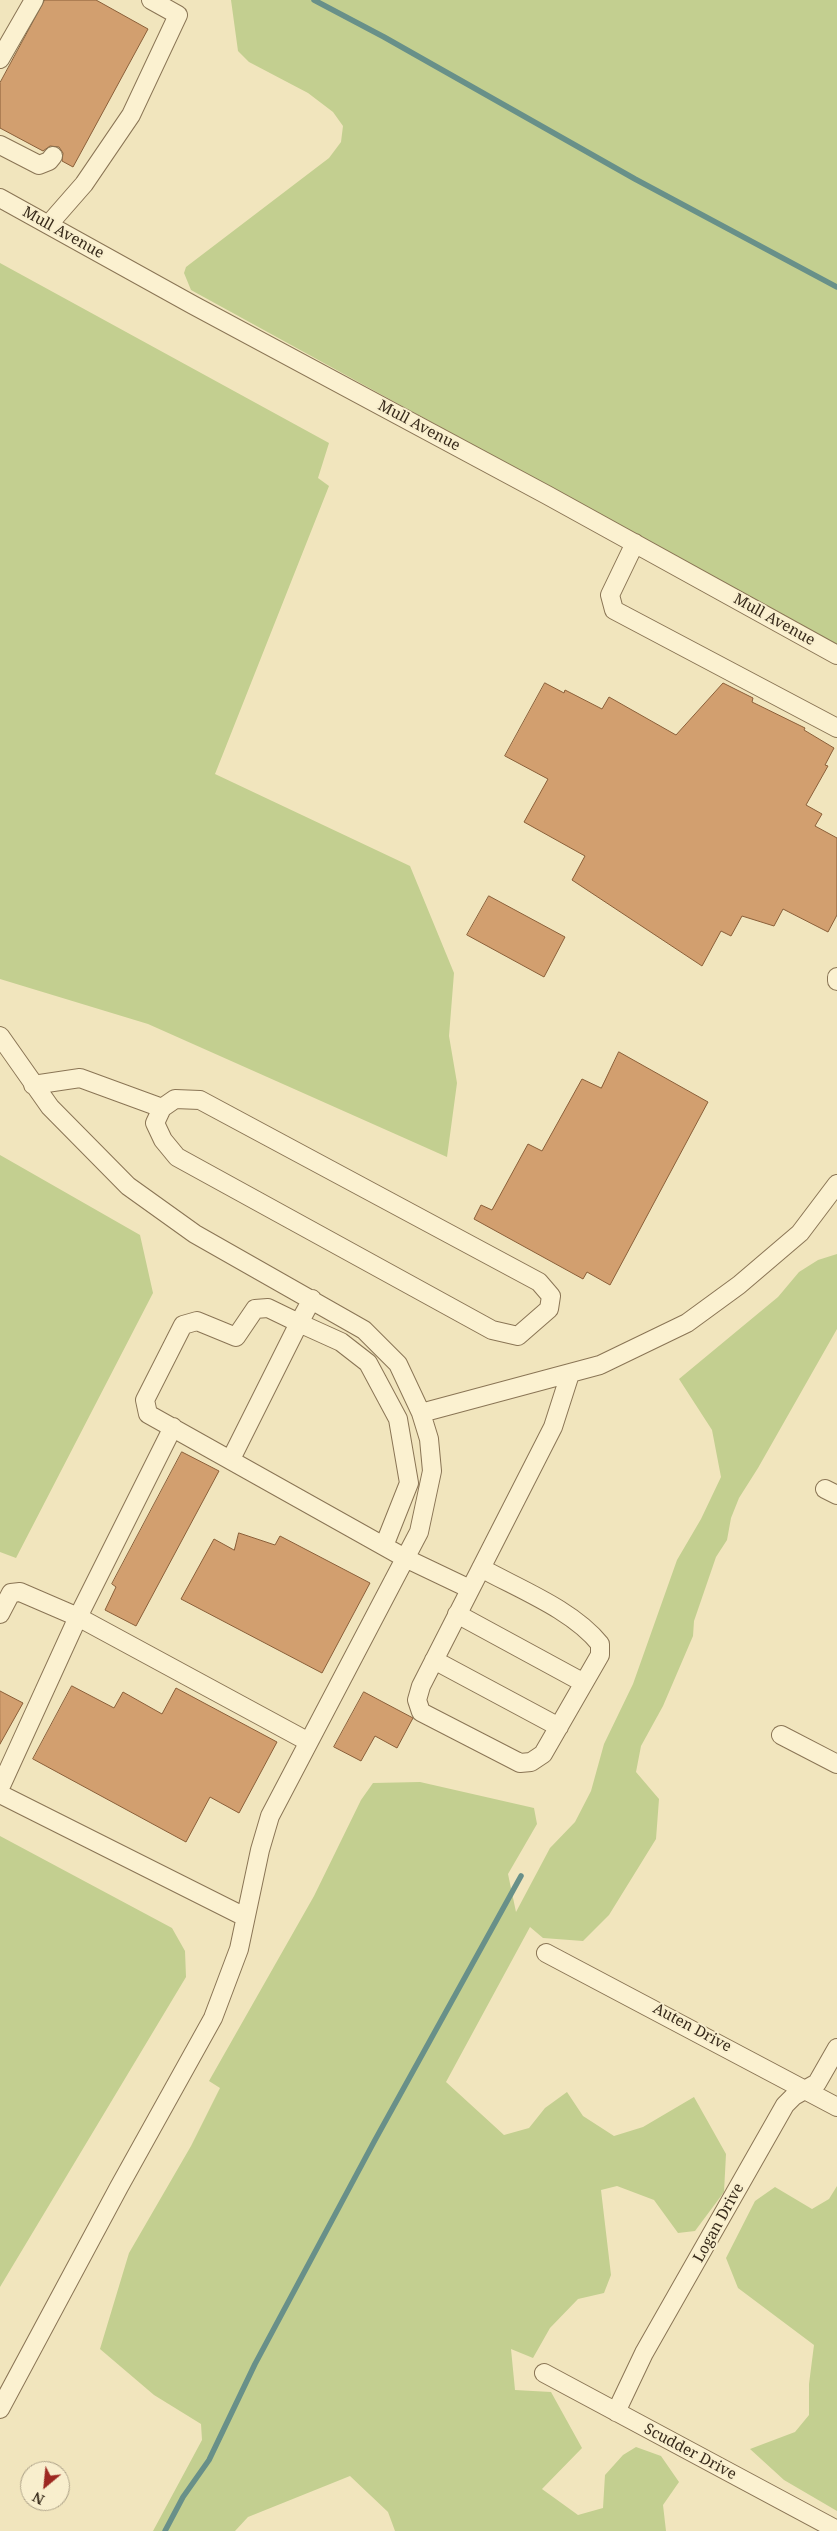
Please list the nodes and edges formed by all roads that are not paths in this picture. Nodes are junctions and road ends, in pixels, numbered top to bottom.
1 (34, 0) edge
2 (152, 0) edge
3 (0, 59) edge
4 (0, 145) edge
5 (53, 156) dead end
6 (0, 198) edge
7 (49, 224) junction
8 (635, 543) junction
9 (837, 655) edge
10 (837, 728) edge
11 (837, 977) edge
12 (837, 981) edge
13 (0, 1036) edge
14 (33, 1085) junction
15 (162, 1108) junction
16 (837, 1184) edge
17 (312, 1299) junction
18 (299, 1323) junction
19 (570, 1374) junction
20 (421, 1413) junction
21 (173, 1427) junction
22 (231, 1459) junction
23 (384, 1546) junction
24 (405, 1558) junction
25 (481, 1568) junction
26 (470, 1589) junction
27 (0, 1614) edge
28 (457, 1614) junction
29 (78, 1617) junction
30 (434, 1660) junction
31 (584, 1683) junction
32 (559, 1727) junction
33 (781, 1735) dead end
34 (307, 1741) junction
35 (837, 1764) edge
36 (0, 1788) edge
37 (0, 1794) edge
38 (245, 1916) junction
39 (546, 1952) dead end
40 (837, 2048) edge
41 (807, 2090) junction
42 (837, 2107) edge
43 (544, 2373) dead end
44 (0, 2409) edge
45 (616, 2412) junction
46 (837, 2530) edge

1 - 3 street
2 - 7 street
4 - 5 street
6 - 7 street, Mull Avenue
7 - 8 street, Mull Avenue
8 - 9 street, Mull Avenue
8 - 10 street
11 - 12 street
13 - 14 street
14 - 15 street
14 - 17 street
15 - 15 street
16 - 19 street
17 - 18 street
17 - 20 street
18 - 21 street
18 - 22 street
18 - 23 street
19 - 20 street
19 - 25 street
20 - 24 street
21 - 22 street
21 - 29 street
22 - 23 street
23 - 24 street
24 - 26 street
24 - 34 street
25 - 26 street
25 - 31 street
26 - 28 street
27 - 29 street
28 - 30 street
28 - 31 street
29 - 34 street
29 - 36 street
30 - 32 street
30 - 32 street
31 - 32 street
33 - 35 street
34 - 38 street
37 - 38 street
38 - 44 street
39 - 41 street, Auten Drive
40 - 41 street, Logan Drive
41 - 42 street, Auten Drive
41 - 45 street, Logan Drive
43 - 45 street, Scudder Drive
45 - 46 street, Scudder Drive

